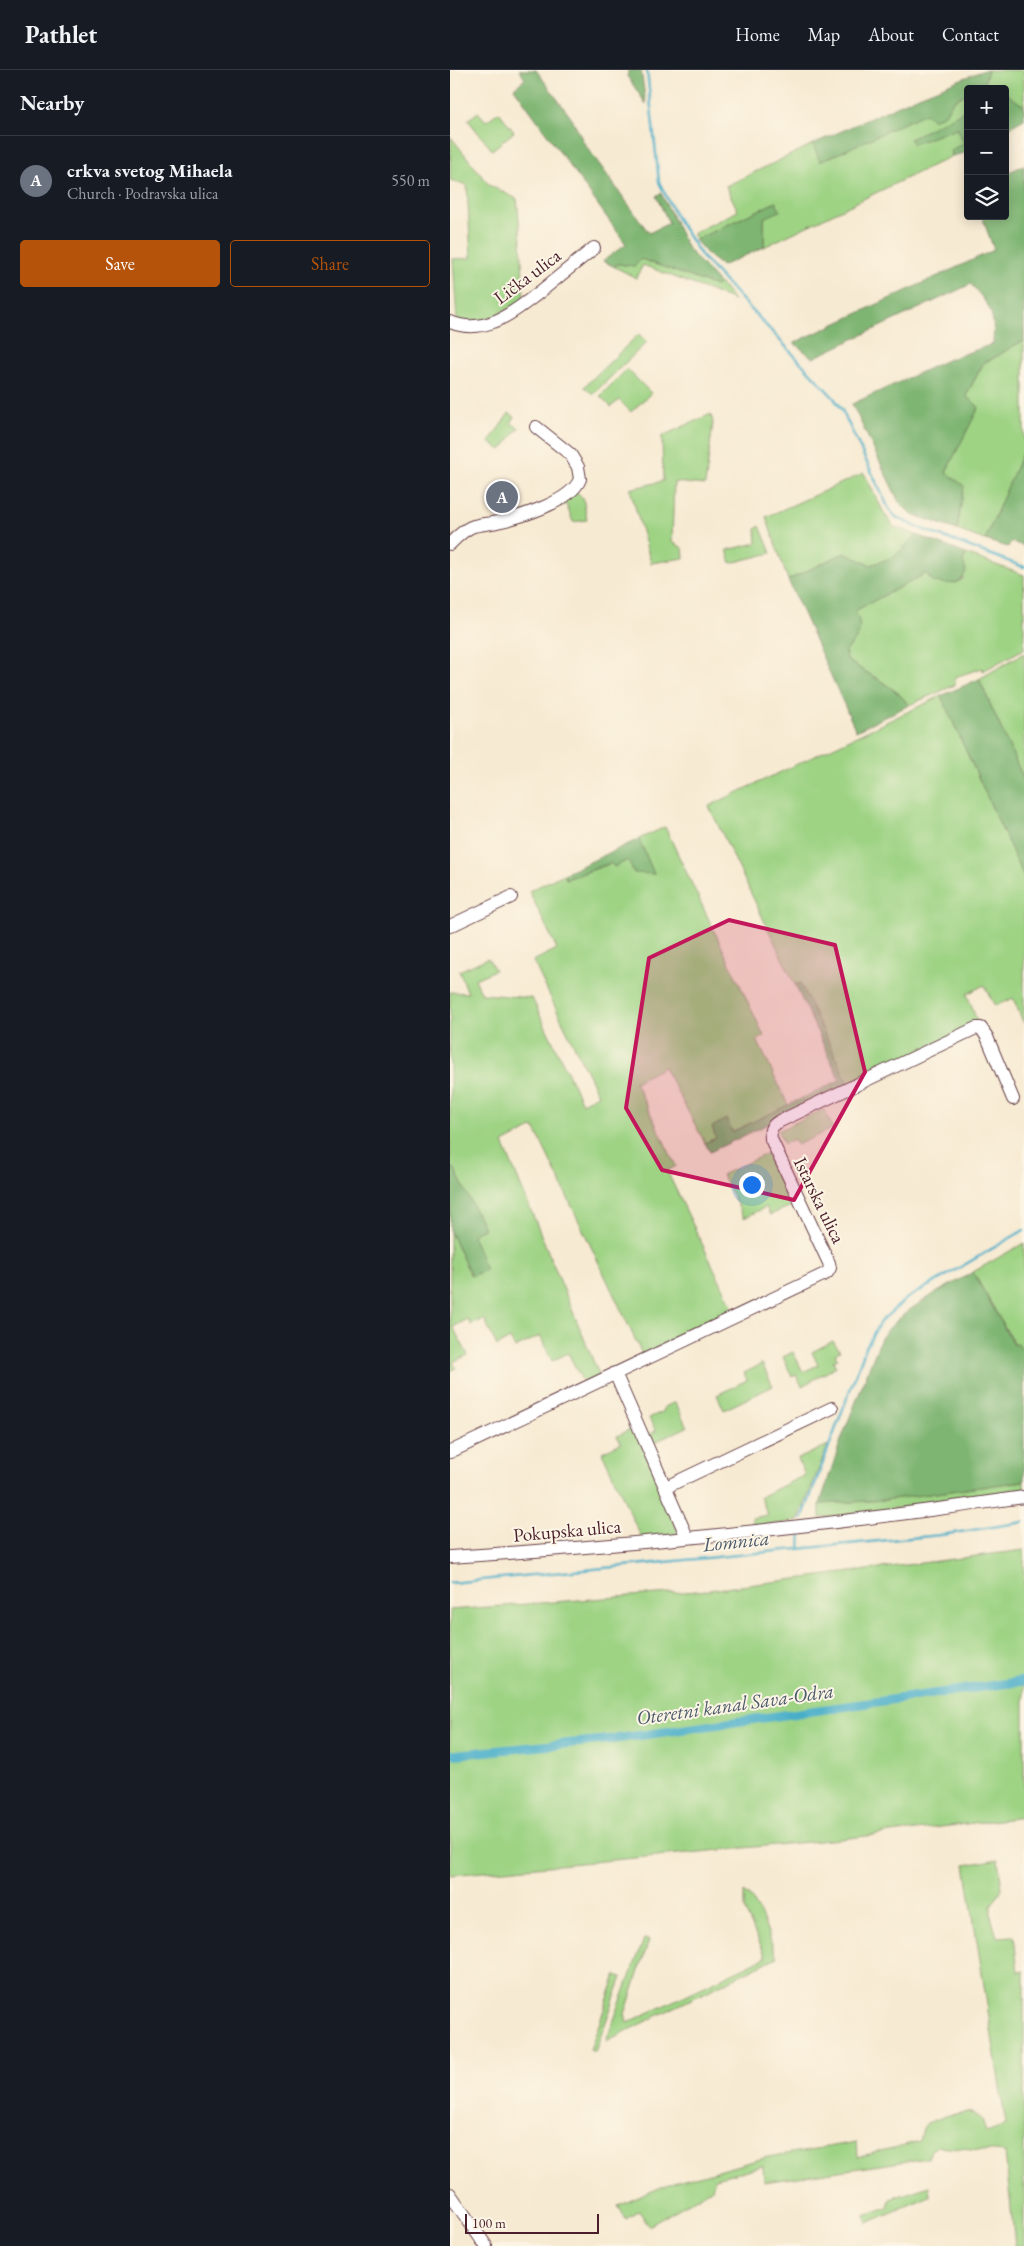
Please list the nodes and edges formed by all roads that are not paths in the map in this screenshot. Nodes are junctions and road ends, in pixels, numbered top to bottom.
1 (594, 248) dead end
2 (450, 322) edge
3 (536, 427) dead end
4 (450, 544) edge
5 (511, 897) dead end
6 (450, 926) edge
7 (1013, 1099) dead end
8 (615, 1373) junction
9 (832, 1408) dead end
10 (450, 1452) edge
11 (666, 1487) junction
12 (1024, 1497) edge
13 (687, 1537) junction
14 (450, 1557) edge
15 (450, 2194) edge
16 (485, 2246) edge

1 - 2 street, Lička ulica
3 - 4 street
5 - 6 street
7 - 8 street, Istarska ulica
8 - 10 street, Istarska ulica
8 - 11 street
9 - 11 street
11 - 13 street
12 - 13 street, Pokupska ulica
13 - 14 street, Pokupska ulica
15 - 16 street

